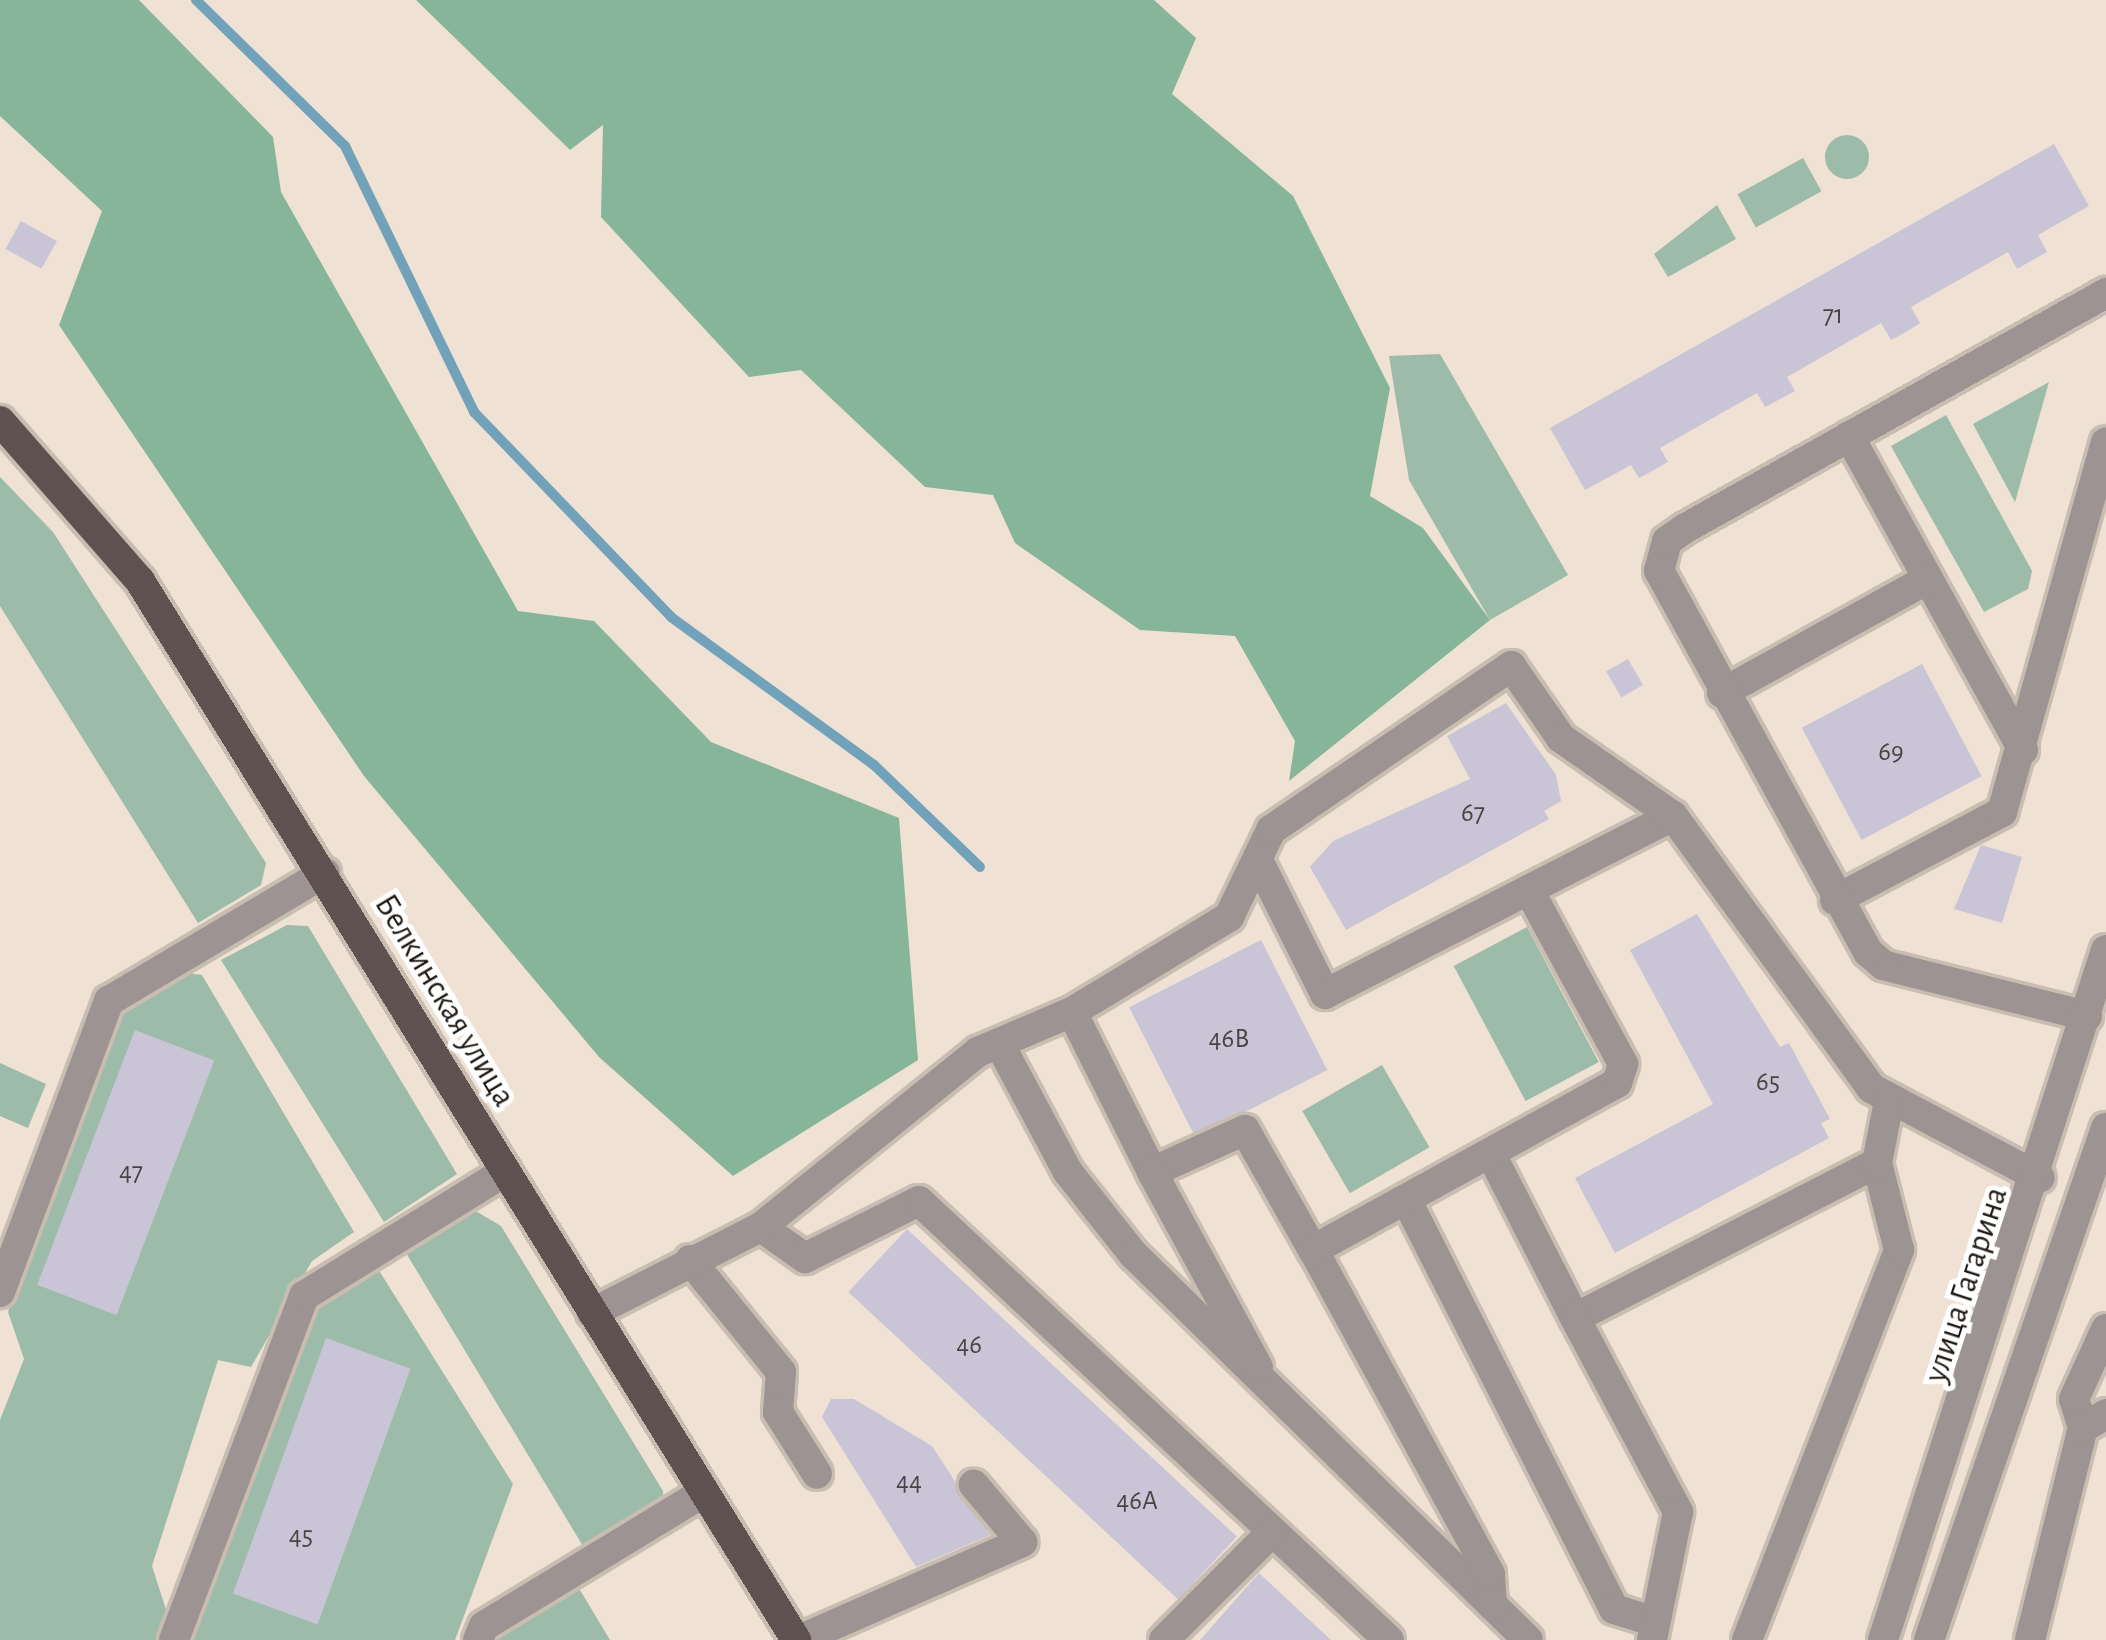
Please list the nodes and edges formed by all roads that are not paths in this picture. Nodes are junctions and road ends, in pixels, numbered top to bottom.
1 (2106, 292) edge
2 (0, 421) edge
3 (1849, 436) junction
4 (2106, 442) edge
5 (1928, 579) junction
6 (1722, 693) junction
7 (2023, 750) junction
8 (1673, 816) junction
9 (1258, 860) junction
10 (325, 873) junction
11 (1529, 890) junction
12 (1835, 900) junction
13 (2106, 950) edge
14 (1072, 1012) junction
15 (2087, 1016) junction
16 (999, 1043) junction
17 (1889, 1101) junction
18 (2106, 1128) edge
19 (1492, 1156) junction
20 (1877, 1163) junction
21 (505, 1172) junction
22 (1152, 1172) junction
23 (2040, 1178) junction
24 (1408, 1203) junction
25 (2093, 1211) edge
26 (761, 1227) junction
27 (1313, 1250) junction
28 (689, 1260) junction
29 (0, 1292) edge
30 (592, 1313) junction
31 (1575, 1318) junction
32 (2106, 1329) edge
33 (1277, 1402) junction
34 (2095, 1421) edge
35 (817, 1474) dead end
36 (974, 1485) dead end
37 (704, 1492) junction
38 (1271, 1533) junction
39 (1492, 1605) junction
40 (1653, 1631) edge
41 (174, 1640) edge
42 (478, 1640) edge
43 (798, 1640) edge
44 (1164, 1640) edge
45 (1389, 1640) edge
46 (1528, 1640) edge
47 (1747, 1640) edge
48 (1883, 1640) edge
49 (1929, 1640) edge
50 (2030, 1640) edge

1 - 3 street
2 - 10 main road, Белкинская улица
3 - 5 street
3 - 6 street
4 - 7 street
5 - 6 street
5 - 7 street
6 - 12 street
7 - 12 street
8 - 9 street
8 - 11 street
8 - 17 street
9 - 11 street
9 - 14 street
10 - 21 main road, Белкинская улица
10 - 29 street
11 - 19 street
12 - 15 street
13 - 15 street, улица Гагарина
14 - 16 street
14 - 22 street
15 - 23 street, улица Гагарина
16 - 26 street
16 - 33 street
17 - 20 street
17 - 23 street
18 - 25 street
19 - 24 street
19 - 31 street
20 - 31 street
20 - 47 street
21 - 30 main road, Белкинская улица
21 - 41 street
22 - 27 street
22 - 33 street
23 - 48 street, улица Гагарина
24 - 27 street
24 - 40 street
25 - 49 street
26 - 28 street
26 - 38 street
27 - 39 street
28 - 30 street
28 - 35 street
30 - 37 main road, Белкинская улица
31 - 40 street
32 - 34 street
33 - 39 street
34 - 50 street
36 - 43 street
37 - 42 street
37 - 43 main road, Белкинская улица
38 - 44 street
38 - 45 street
39 - 46 street

